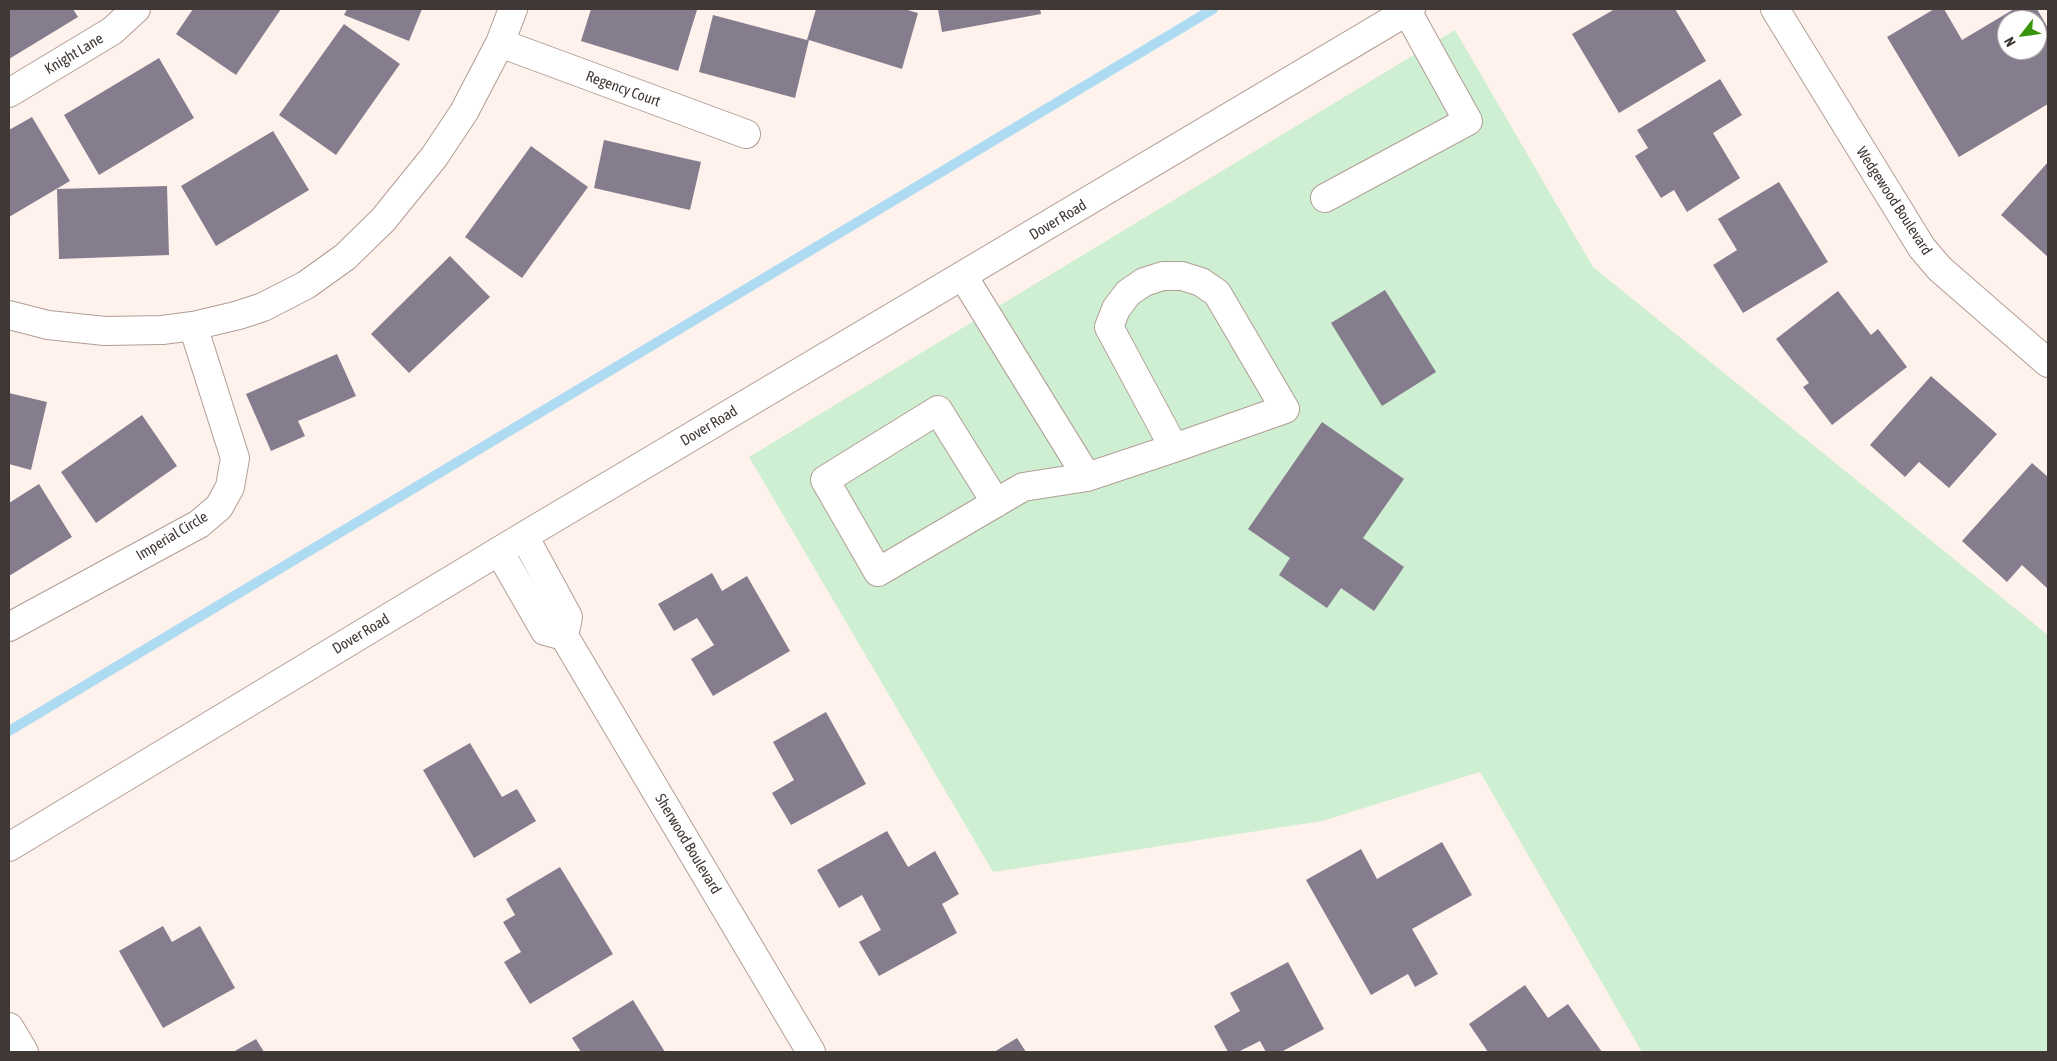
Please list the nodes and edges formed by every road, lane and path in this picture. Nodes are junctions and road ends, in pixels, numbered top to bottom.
1 (136, 9) edge
2 (513, 9) edge
3 (1774, 9) edge
4 (1409, 10) edge
5 (500, 43) junction
6 (9, 93) edge
7 (746, 134) dead end
8 (1325, 198) dead end
9 (963, 276) junction
10 (9, 315) edge
11 (194, 326) junction
12 (2048, 364) edge
13 (1174, 448) junction
14 (1088, 477) junction
15 (996, 503) junction
16 (524, 536) junction
17 (499, 551) junction
18 (9, 627) edge
19 (564, 636) junction
20 (9, 847) edge
21 (9, 1027) edge
22 (24, 1052) edge
23 (811, 1052) edge

1 - 6 street, Knight Lane
2 - 5 street
3 - 12 street, Wedgewood Boulevard
4 - 8 street
4 - 9 street, Dover Road
5 - 7 street, Regency Court
5 - 11 street
9 - 14 street
9 - 16 street, Dover Road
10 - 11 street
11 - 18 street, Imperial Circle
13 - 13 street
13 - 14 street
14 - 15 street
15 - 15 street
16 - 17 street, Dover Road
16 - 19 street
17 - 19 street
17 - 20 street, Dover Road
19 - 23 street, Sherwood Boulevard
21 - 22 street

